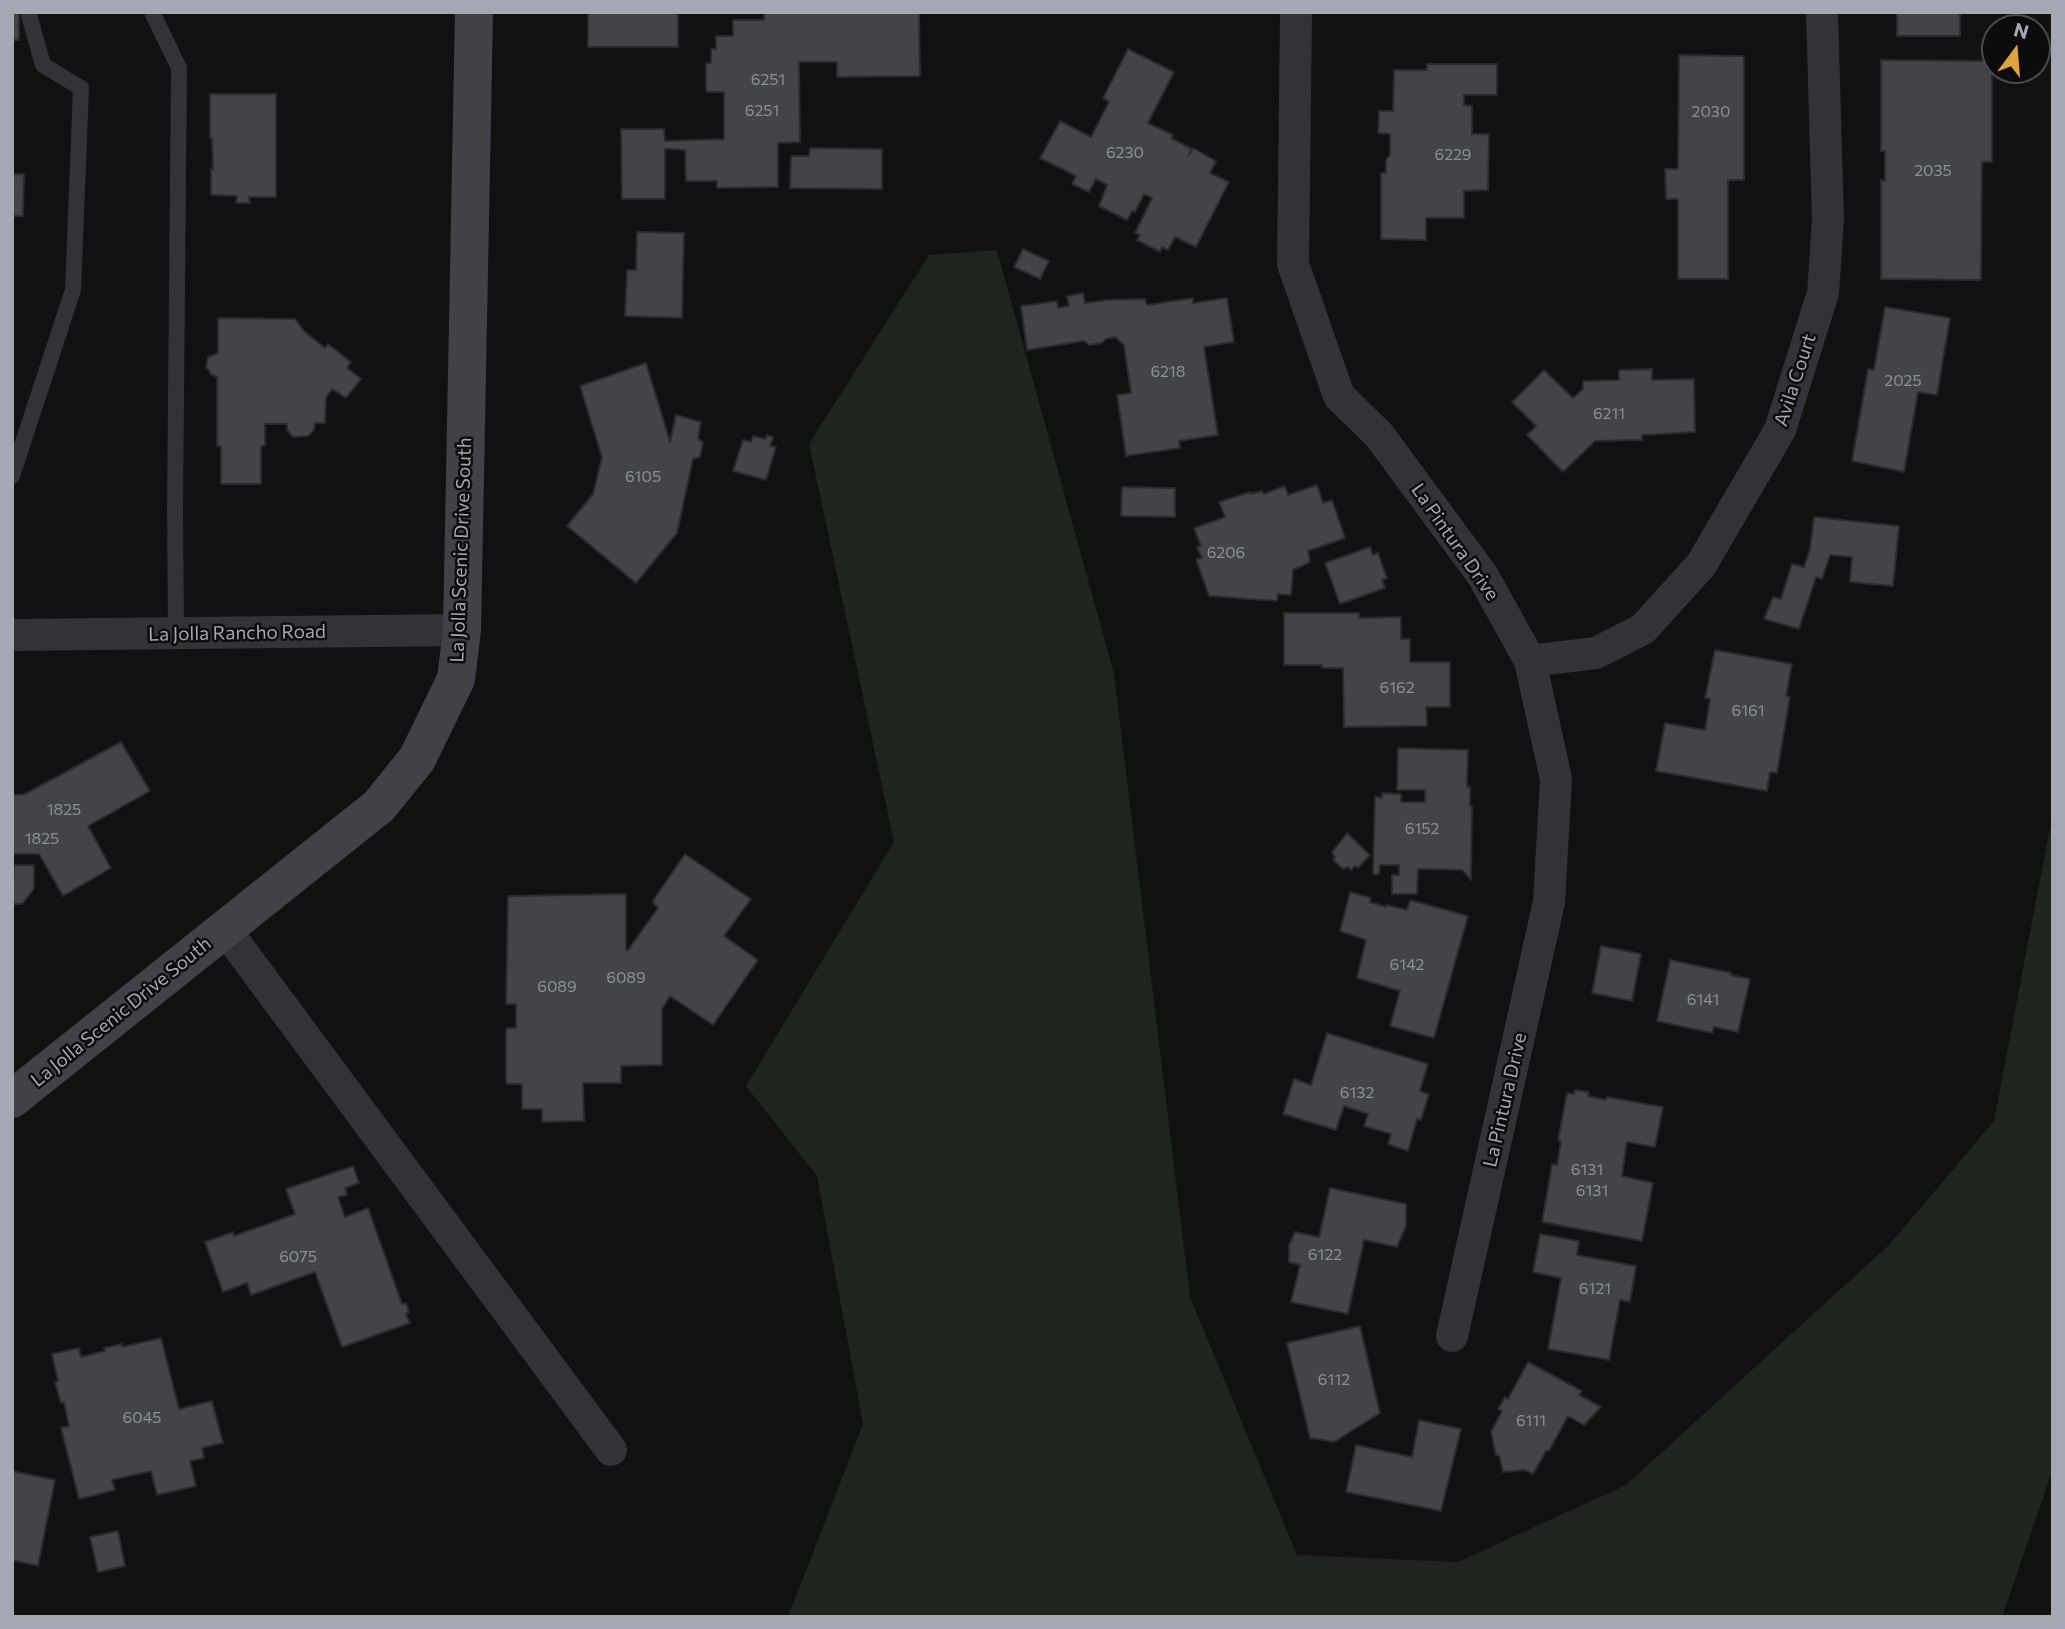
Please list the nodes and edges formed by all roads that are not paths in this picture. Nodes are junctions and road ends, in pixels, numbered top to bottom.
1 (30, 12) edge
2 (152, 12) edge
3 (474, 12) edge
4 (1296, 12) edge
5 (1822, 12) edge
6 (12, 476) edge
7 (462, 630) junction
8 (176, 633) junction
9 (12, 635) edge
10 (1530, 661) junction
11 (225, 929) junction
12 (12, 1099) edge
13 (1452, 1336) dead end
14 (611, 1450) dead end

1 - 6 lane
2 - 8 lane
3 - 7 street, La Jolla Scenic Drive South
4 - 10 street, La Pintura Drive
5 - 10 street, Avila Court
7 - 8 street, La Jolla Rancho Road
7 - 11 street, La Jolla Scenic Drive South
8 - 9 street, La Jolla Rancho Road
10 - 13 street, La Pintura Drive
11 - 12 street, La Jolla Scenic Drive South
11 - 14 street

